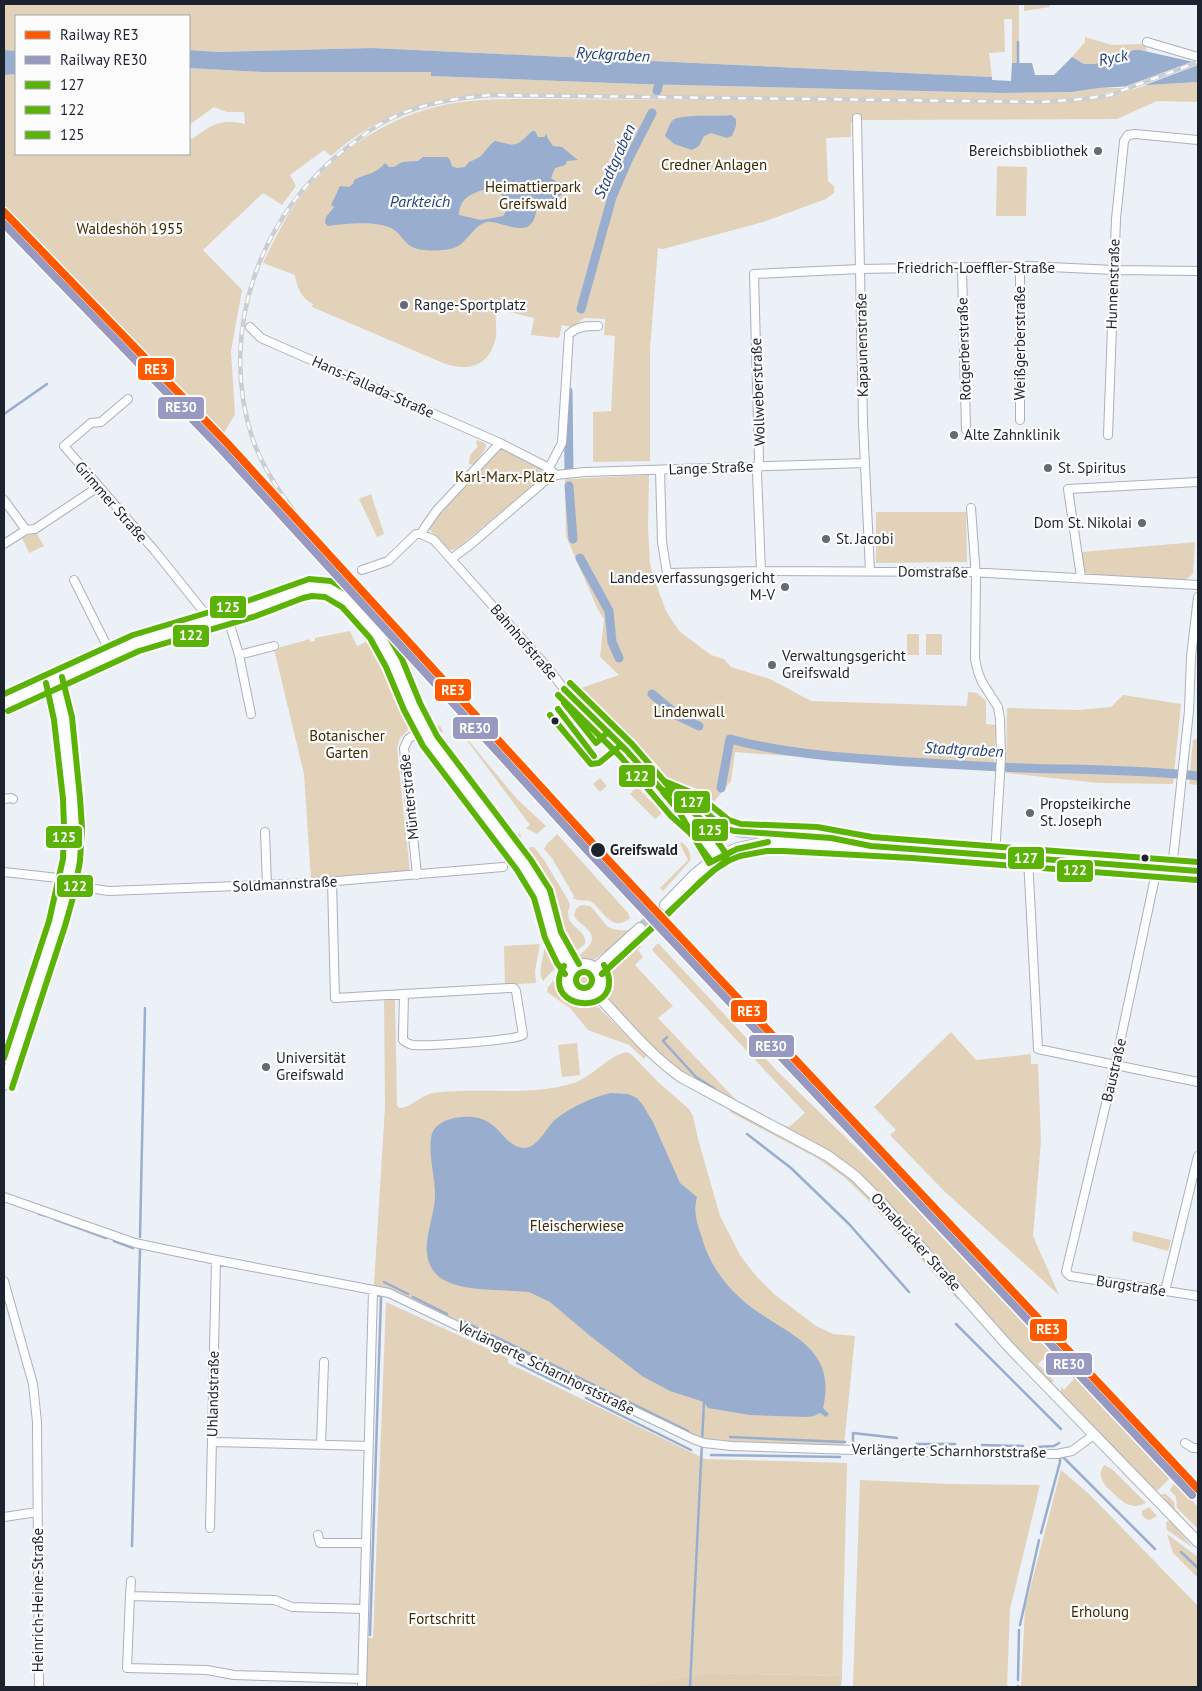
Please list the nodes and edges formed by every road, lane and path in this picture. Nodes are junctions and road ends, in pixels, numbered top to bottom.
1 (1147, 42) dead end
2 (1198, 56) edge
3 (857, 118) dead end
4 (1198, 140) edge
5 (1020, 266) junction
6 (962, 268) junction
7 (860, 269) junction
8 (1114, 270) junction
9 (1198, 271) edge
10 (754, 274) joint
11 (598, 326) dead end
12 (250, 327) dead end
13 (128, 399) dead end
14 (1020, 420) dead end
15 (966, 430) dead end
16 (1108, 435) dead end
17 (500, 443) junction
18 (866, 463) junction
19 (758, 467) junction
20 (549, 468) junction
21 (660, 470) junction
22 (559, 474) junction
23 (1198, 482) edge
24 (98, 487) junction
25 (4, 500) edge
26 (971, 508) dead end
27 (26, 530) junction
28 (422, 534) junction
29 (4, 544) edge
30 (450, 559) junction
31 (362, 570) dead end
32 (761, 571) junction
33 (870, 571) junction
34 (975, 572) junction
35 (1198, 575) edge
36 (1081, 577) junction
37 (74, 580) dead end
38 (1198, 584) edge
39 (1198, 597) edge
40 (227, 615) junction
41 (209, 621) junction
42 (274, 646) dead end
43 (110, 654) junction
44 (239, 654) junction
45 (54, 680) junction
46 (4, 703) edge
47 (251, 714) dead end
48 (423, 729) junction
49 (661, 789) junction
50 (13, 799) dead end
51 (4, 800) edge
52 (678, 810) junction
53 (265, 832) dead end
54 (868, 846) junction
55 (995, 855) junction
56 (718, 856) junction
57 (1028, 858) junction
58 (709, 863) junction
59 (503, 867) dead end
60 (1157, 868) junction
61 (1172, 869) junction
62 (1198, 871) edge
63 (4, 872) edge
64 (417, 875) junction
65 (67, 882) junction
66 (332, 882) junction
67 (267, 885) junction
68 (665, 905) tunnel mouth
69 (640, 928) tunnel mouth
70 (596, 968) junction
71 (572, 969) junction
72 (595, 993) junction
73 (404, 994) junction
74 (1115, 1066) junction
75 (1198, 1082) edge
76 (4, 1085) edge
77 (1198, 1156) edge
78 (4, 1197) edge
79 (216, 1260) junction
80 (1066, 1272) joint
81 (4, 1282) edge
82 (373, 1291) junction
83 (1165, 1292) junction
84 (1198, 1296) edge
85 (324, 1362) dead end
86 (1094, 1434) junction
87 (213, 1442) junction
88 (1185, 1443) dead end
89 (321, 1444) junction
90 (368, 1446) junction
91 (1198, 1448) edge
92 (37, 1512) junction
93 (4, 1517) edge
94 (210, 1528) dead end
95 (318, 1535) dead end
96 (1198, 1542) edge
97 (366, 1543) junction
98 (131, 1581) dead end
99 (130, 1596) junction
100 (364, 1609) junction
101 (362, 1683) edge
102 (39, 1687) edge

1 - 2 street
3 - 7 street, Kapaunenstraße
4 - 8 street, Hunnenstraße
5 - 6 street, Friedrich-Loeffler-Straße
5 - 8 street, Friedrich-Loeffler-Straße
5 - 14 street, Weißgerberstraße
6 - 7 street, Friedrich-Loeffler-Straße
6 - 15 street, Rotgerberstraße
7 - 10 street, Friedrich-Loeffler-Straße
7 - 18 street, Kapaunenstraße
8 - 9 street, Friedrich-Loeffler-Straße
8 - 16 street, Hunnenstraße
10 - 19 street, Wollweberstraße
11 - 20 street
12 - 17 street, Hans-Fallada-Straße
13 - 24 street, Grimmer Straße
17 - 20 street
17 - 28 street
18 - 19 street, Lange Straße
18 - 33 street, Kapaunenstraße
19 - 21 street, Lange Straße
19 - 32 street, Wollweberstraße
20 - 22 street
21 - 22 street, Lange Straße
21 - 32 street, Domstraße
22 - 30 street
23 - 36 street
24 - 27 street
24 - 41 street, Grimmer Straße
25 - 27 street
26 - 34 street
27 - 29 street
28 - 30 street
28 - 31 street
30 - 49 street, Bahnhofstraße
32 - 33 street, Domstraße
33 - 34 street, Domstraße
34 - 36 street, Domstraße
34 - 55 street
35 - 38 street
36 - 38 street, Domstraße
37 - 43 street
39 - 61 street
40 - 41 main road
40 - 44 street
40 - 48 main road
41 - 43 main road
42 - 44 street
43 - 45 main road
44 - 47 street
45 - 46 main road
45 - 65 main road
48 - 64 street, Münterstraße
48 - 71 main road
49 - 52 street, Bahnhofstraße
49 - 54 street, Bahnhofstraße
50 - 51 street
52 - 56 street, Bahnhofstraße
52 - 58 street, Bahnhofstraße
53 - 67 street
54 - 55 main road, Bahnhofstraße
54 - 56 main road, Bahnhofstraße
55 - 57 main road, Bahnhofstraße
56 - 58 main road, Bahnhofstraße
57 - 60 main road, Bahnhofstraße
57 - 74 street
58 - 68 main road
59 - 64 street, Soldmannstraße
60 - 61 main road, Bahnhofstraße
60 - 74 street, Baustraße
61 - 62 main road, Bahnhofstraße
63 - 65 street, Soldmannstraße
64 - 66 street, Soldmannstraße
65 - 67 street, Soldmannstraße
65 - 76 main road
66 - 67 street, Soldmannstraße
66 - 73 street
69 - 70 main road
70 - 71 main road
70 - 72 main road
71 - 72 main road
72 - 86 main road, Osnabrücker Straße
73 - 73 street
74 - 75 street
74 - 80 street, Baustraße
77 - 83 street
78 - 79 street, Verlängerte Scharnhorststraße
79 - 82 street, Verlängerte Scharnhorststraße
79 - 87 street, Uhlandstraße
80 - 83 street, Burgstraße
81 - 92 street, Heinrich-Heine-Straße
82 - 86 street, Verlängerte Scharnhorststraße
82 - 90 street
83 - 84 street, Burgstraße
85 - 89 street
86 - 96 main road, Osnabrücker Straße
87 - 89 street
87 - 94 street, Uhlandstraße
88 - 91 street
89 - 90 street
90 - 97 street
92 - 93 street, Heinrich-Heine-Straße
92 - 102 street, Heinrich-Heine-Straße
95 - 97 street
97 - 100 street
98 - 99 street
99 - 100 street
99 - 101 street
100 - 101 street

